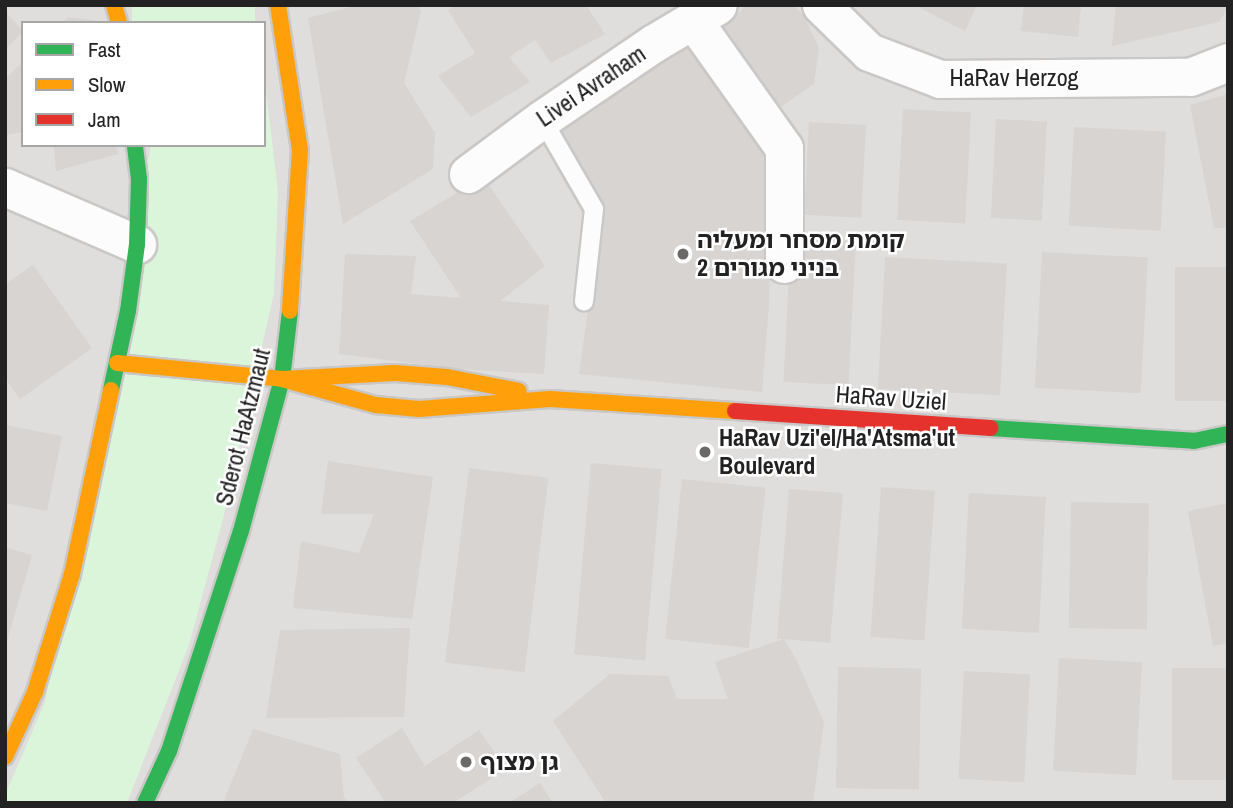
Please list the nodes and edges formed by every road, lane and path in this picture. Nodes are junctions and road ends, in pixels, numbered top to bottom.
1 (278, 5) edge
2 (821, 5) edge
3 (706, 13) edge
4 (1228, 62) edge
5 (542, 119) junction
6 (135, 147) edge
7 (468, 174) dead end
8 (5, 187) edge
9 (137, 244) junction
10 (784, 264) dead end
11 (584, 301) dead end
12 (117, 363) junction
13 (282, 379) junction
14 (550, 399) junction
15 (1228, 434) edge
16 (5, 757) edge
17 (145, 803) edge

1 - 13 main road, Sderot HaAtzmaut
2 - 4 street, HaRav Herzog
3 - 5 street, Livei Avraham
3 - 10 street
5 - 7 street, Livei Avraham
5 - 11 lane
6 - 9 main road
8 - 9 street
9 - 12 main road
12 - 13 main road, HaRav Uziel
12 - 16 main road
13 - 14 main road, HaRav Uziel
13 - 14 main road, HaRav Uziel
13 - 17 main road, Sderot HaAtzmaut
14 - 15 main road, HaRav Uziel

